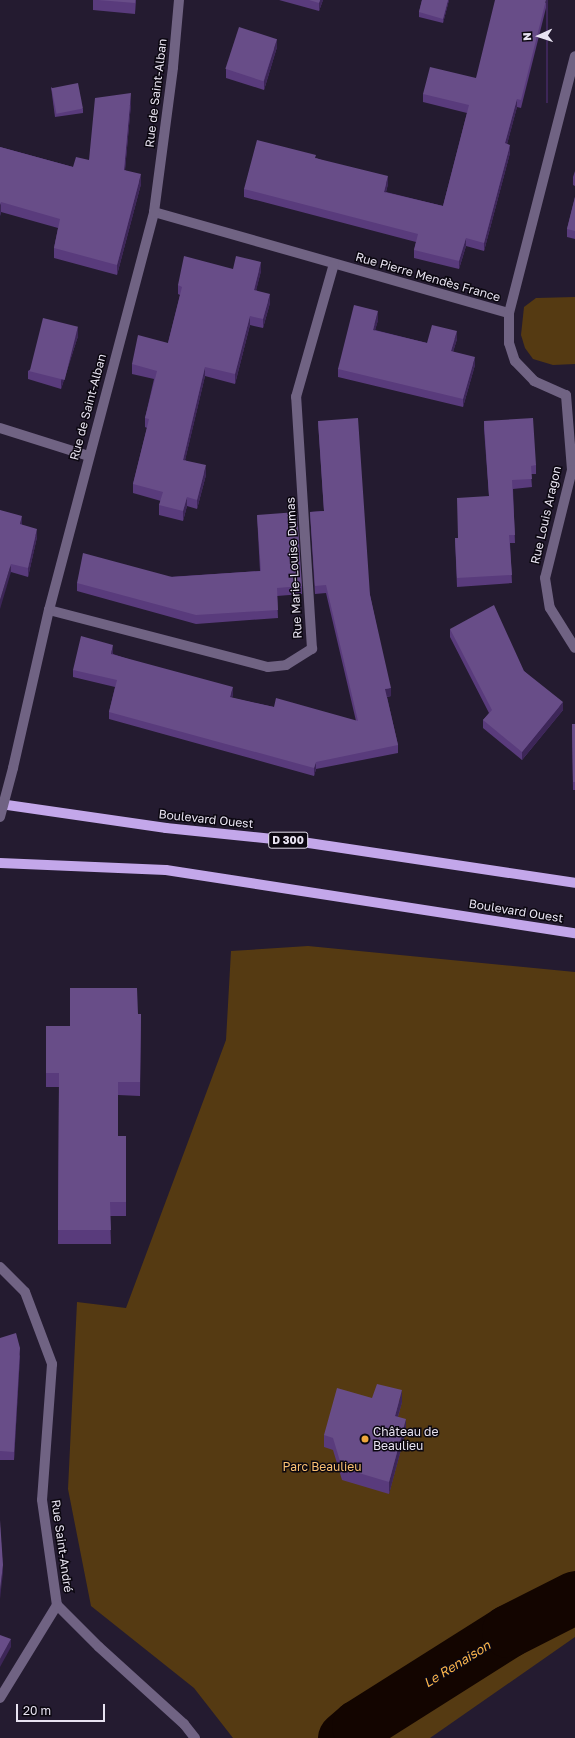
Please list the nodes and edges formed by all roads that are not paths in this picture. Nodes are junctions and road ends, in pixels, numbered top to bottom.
1 (179, 0) edge
2 (575, 56) edge
3 (154, 212) junction
4 (334, 264) junction
5 (509, 313) junction
6 (0, 428) edge
7 (89, 456) junction
8 (49, 610) junction
9 (575, 648) edge
10 (0, 804) edge
11 (0, 817) edge
12 (0, 863) edge
13 (575, 883) edge
14 (575, 933) edge
15 (0, 1267) edge
16 (57, 1605) junction
17 (0, 1698) edge
18 (195, 1738) edge

1 - 3 street, Rue de Saint-Alban
2 - 5 street, Rue Pierre Mendès France
3 - 4 street, Rue Pierre Mendès France
3 - 7 street, Rue de Saint-Alban
4 - 5 street, Rue Pierre Mendès France
4 - 8 street, Rue Marie-Louise Dumas
5 - 9 street, Rue Louis Aragon
6 - 7 street
7 - 8 street, Rue de Saint-Alban
8 - 11 street, Rue de Saint-Alban, bridge
10 - 13 main road, Boulevard Ouest / D 300
12 - 14 main road, Boulevard Ouest
15 - 16 street, Rue Saint-André
16 - 17 street
16 - 18 street, Rue Saint-André

